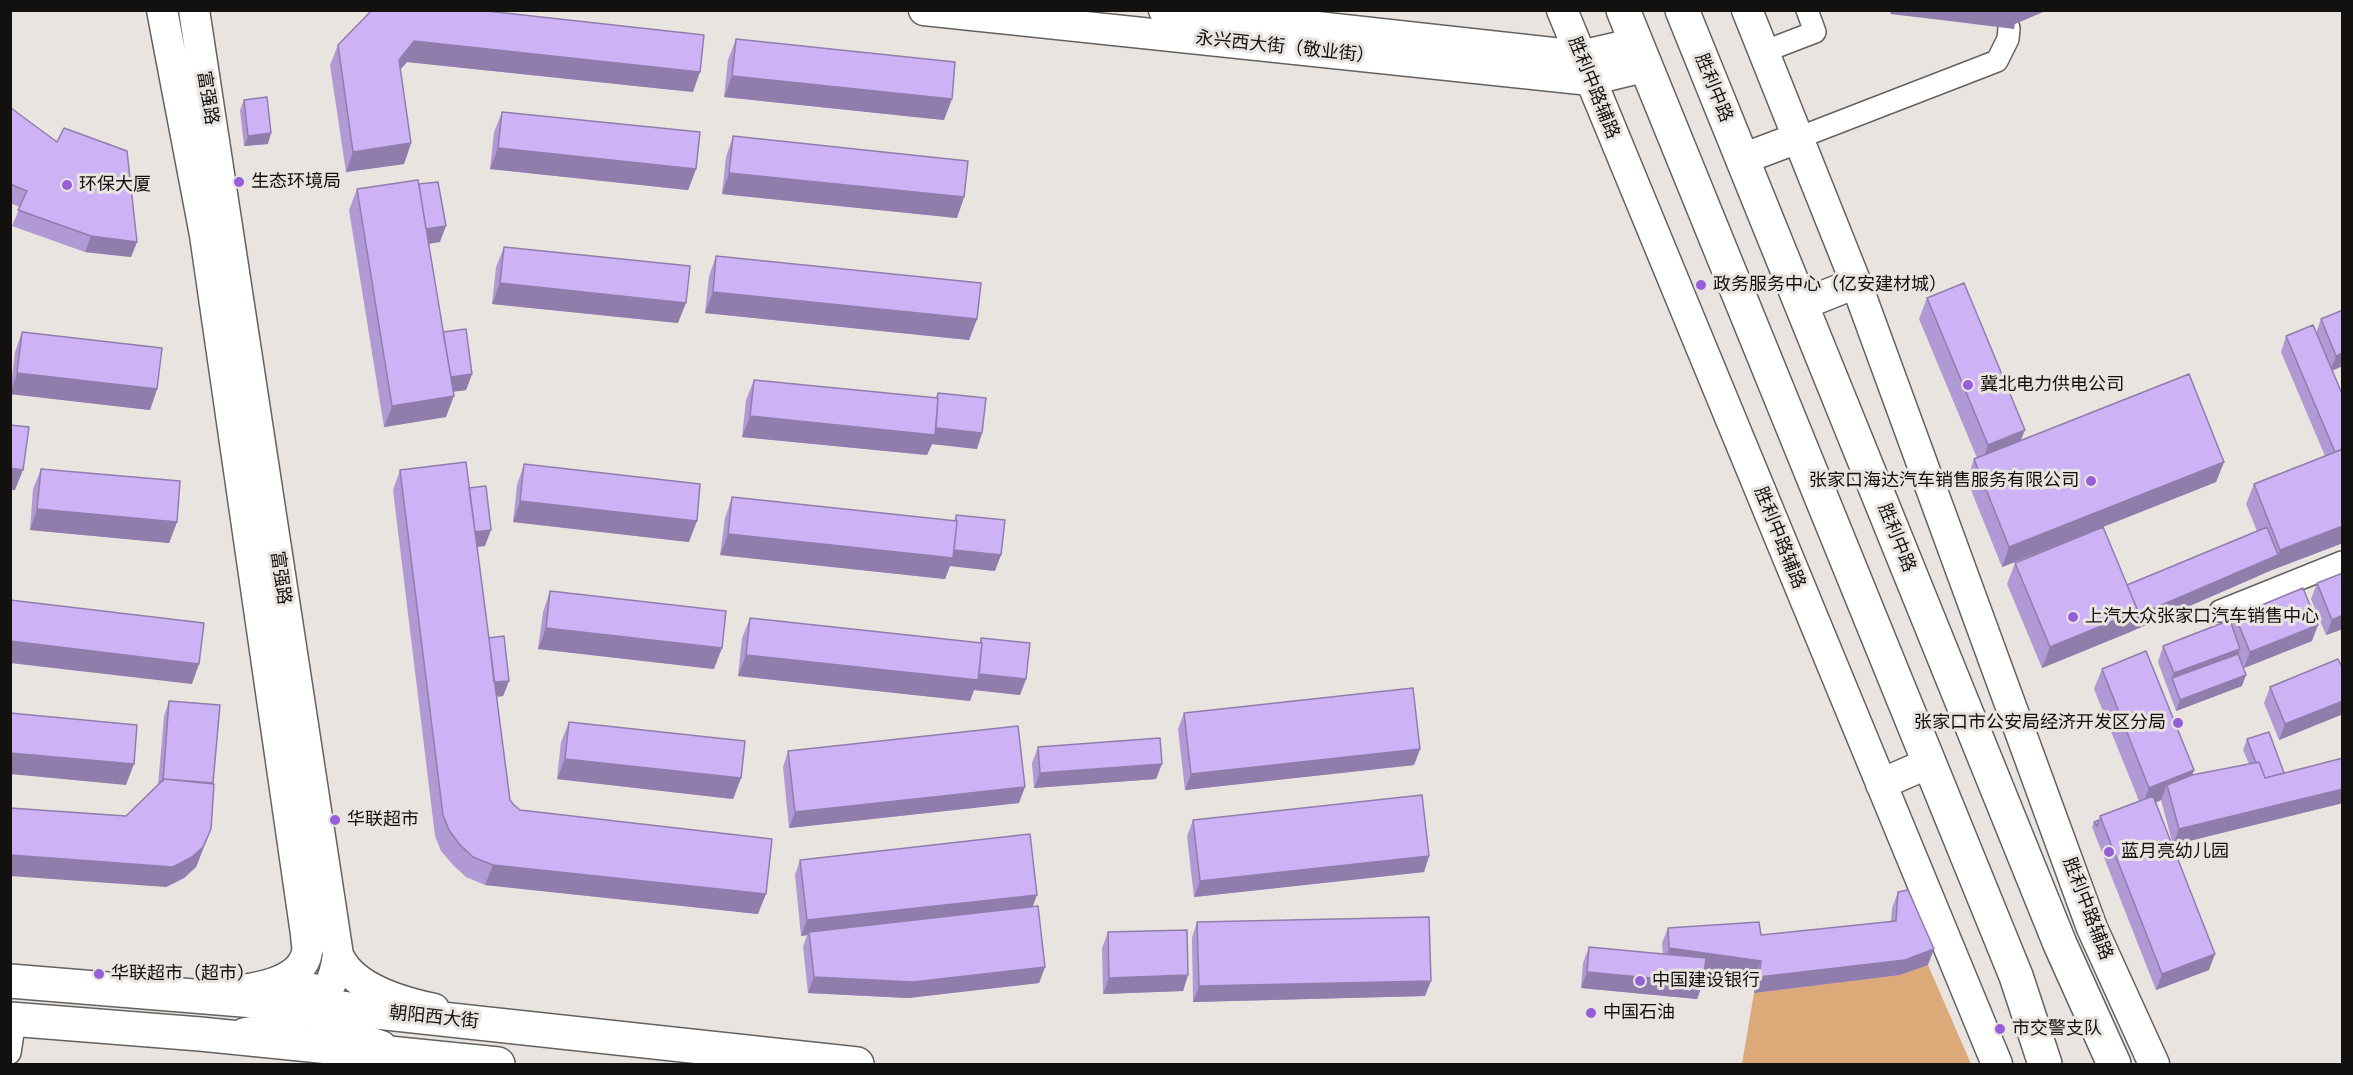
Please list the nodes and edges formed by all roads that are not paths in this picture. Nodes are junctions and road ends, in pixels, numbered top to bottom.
1 (162, 10) edge
2 (194, 10) edge
3 (924, 10) edge
4 (1164, 10) edge
5 (1562, 10) edge
6 (1623, 10) edge
7 (1682, 10) edge
8 (1747, 10) edge
9 (1807, 10) edge
10 (2009, 28) dead end
11 (1763, 51) junction
12 (1640, 55) junction
13 (1585, 68) junction
14 (1798, 138) junction
15 (1742, 159) junction
16 (1856, 283) junction
17 (1801, 305) junction
18 (2343, 562) edge
19 (2220, 611) dead end
20 (2020, 729) junction
21 (1979, 744) junction
22 (1929, 763) junction
23 (1881, 784) junction
24 (2092, 928) junction
25 (2060, 944) junction
26 (307, 954) junction
27 (338, 955) junction
28 (2016, 976) junction
29 (10, 981) edge
30 (150, 993) junction
31 (317, 1005) junction
32 (13, 1020) edge
33 (510, 1026) junction
34 (200, 1034) junction
35 (10, 1053) edge
36 (408, 1055) junction
37 (2113, 1063) edge
38 (498, 1065) edge
39 (857, 1065) edge
40 (1997, 1065) edge
41 (2024, 1065) edge
42 (2045, 1065) edge
43 (2154, 1065) edge

1 - 26 main road, 富强路
2 - 27 main road, 富强路
3 - 13 main road, 永兴西大街（敬业街）
4 - 13 main road, 永兴西大街（敬业街）
5 - 13 main road, 胜利中路辅路
6 - 12 main road
7 - 15 main road, 胜利中路
8 - 11 main road, 胜利中路辅路
9 - 11 street
10 - 14 street
11 - 14 main road, 胜利中路辅路
12 - 13 main road, 永兴西大街（敬业街）
12 - 22 main road
13 - 23 main road, 胜利中路辅路
14 - 15 main road
14 - 16 main road, 胜利中路辅路
15 - 17 main road, 胜利中路
16 - 17 main road
16 - 20 main road, 胜利中路辅路
17 - 21 main road, 胜利中路
18 - 19 street
20 - 21 main road
20 - 24 main road, 胜利中路辅路
21 - 22 main road
21 - 25 main road, 胜利中路
22 - 23 main road
22 - 28 main road
23 - 40 main road, 胜利中路辅路
24 - 25 main road
24 - 43 main road, 胜利中路辅路
25 - 37 main road, 胜利中路
26 - 30 main road
26 - 31 main road, 富强路
27 - 31 main road
27 - 33 main road
28 - 41 main road
28 - 42 main road
29 - 30 main road, 朝阳西大街
30 - 31 main road, 朝阳西大街
31 - 33 main road, 朝阳西大街
31 - 34 main road
31 - 36 main road
32 - 34 main road
32 - 35 street
33 - 39 main road, 朝阳西大街
34 - 36 main road
36 - 38 main road

